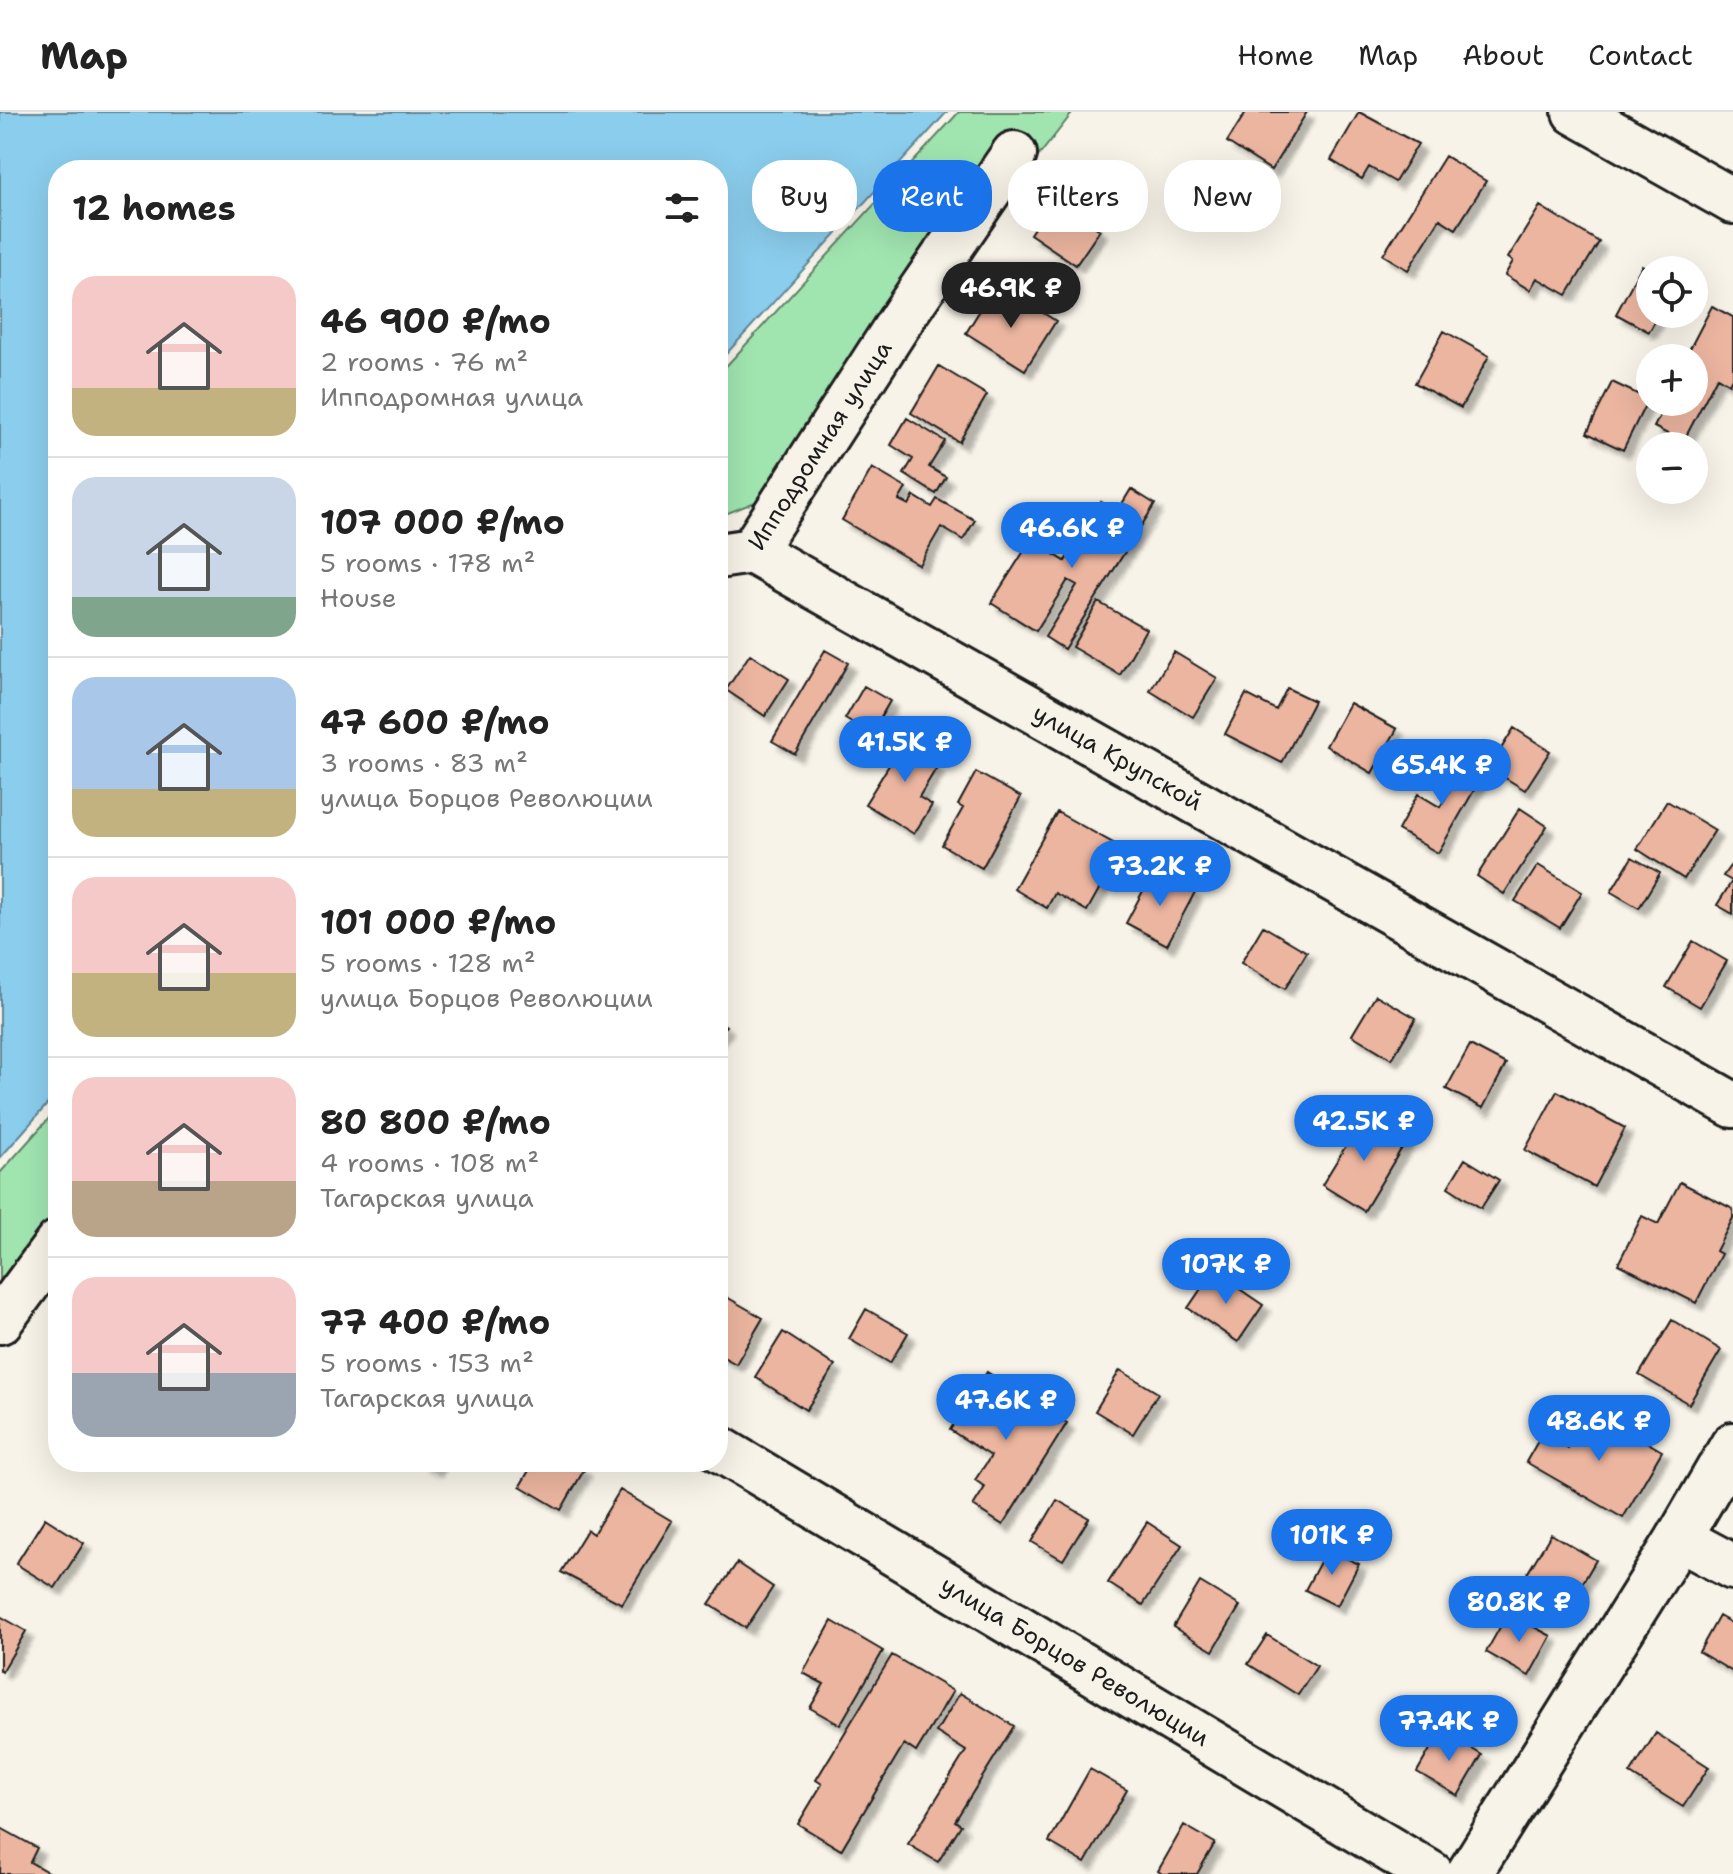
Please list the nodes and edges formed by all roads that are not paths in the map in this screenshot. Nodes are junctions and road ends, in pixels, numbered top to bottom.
1 (1575, 112) edge
2 (1014, 154) dead end
3 (1733, 201) edge
4 (735, 553) edge
5 (1733, 1105) edge
6 (48, 1256) edge
7 (0, 1321) edge
8 (1733, 1445) edge
9 (728, 1454) edge
10 (1679, 1538) junction
11 (1733, 1567) edge
12 (1431, 1874) edge
13 (1469, 1874) edge

1 - 3 street
2 - 4 street, Ипподромная улица
4 - 5 street, улица Крупской
6 - 7 street
8 - 10 street
9 - 12 street, улица Борцов Революции
10 - 11 street
10 - 13 street

